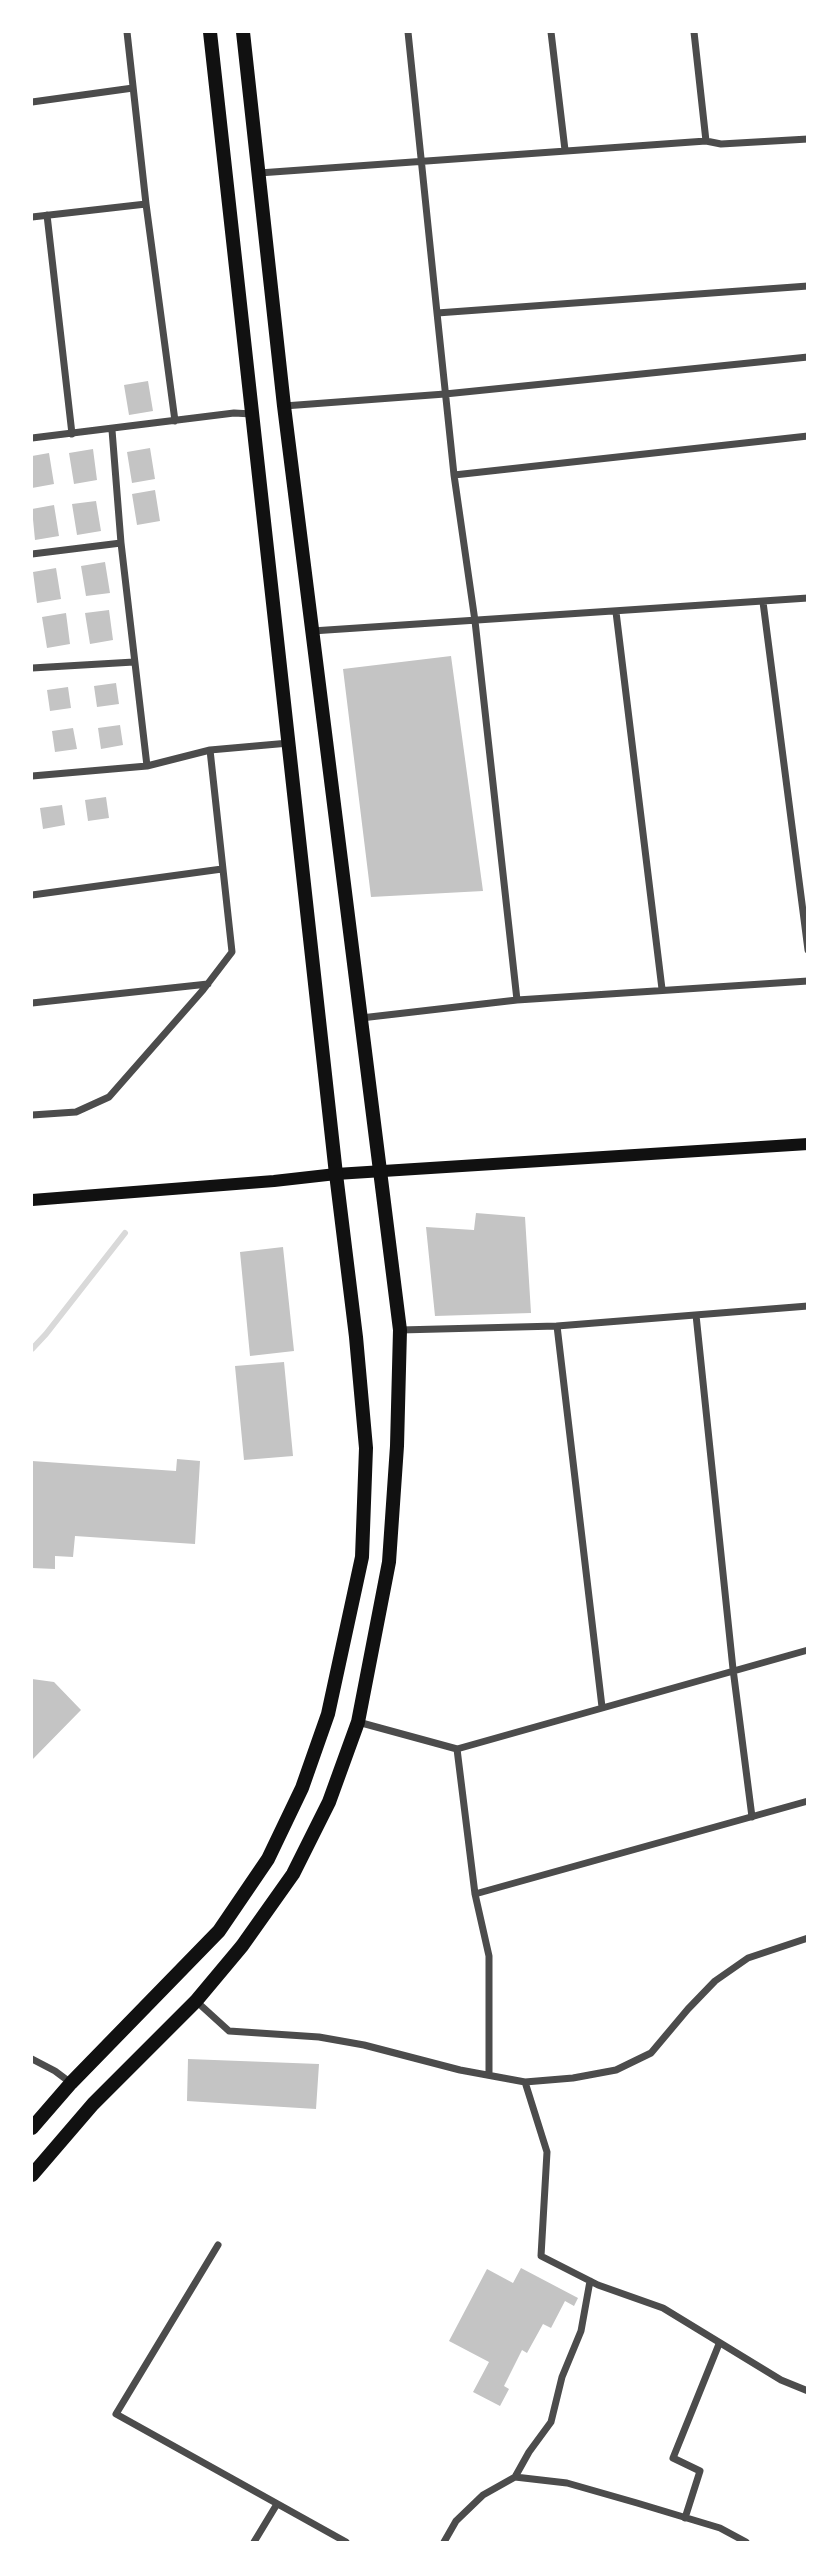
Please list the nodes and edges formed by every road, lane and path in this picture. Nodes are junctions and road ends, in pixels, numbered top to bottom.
1 (127, 32) edge
2 (210, 32) edge
3 (243, 32) edge
4 (408, 32) edge
5 (551, 32) edge
6 (694, 32) edge
7 (133, 88) junction
8 (32, 102) edge
9 (807, 139) edge
10 (706, 141) junction
11 (565, 150) junction
12 (423, 160) junction
13 (259, 173) junction
14 (146, 204) junction
15 (47, 215) junction
16 (32, 217) edge
17 (807, 286) edge
18 (437, 313) junction
19 (807, 357) edge
20 (445, 394) junction
21 (284, 406) junction
22 (252, 414) junction
23 (175, 421) junction
24 (112, 430) junction
25 (72, 433) junction
26 (807, 436) edge
27 (32, 438) edge
28 (454, 475) junction
29 (121, 543) junction
30 (32, 554) edge
31 (807, 598) edge
32 (763, 602) junction
33 (616, 612) junction
34 (475, 621) junction
35 (312, 631) junction
36 (134, 662) junction
37 (32, 668) edge
38 (289, 743) junction
39 (210, 750) junction
40 (147, 766) junction
41 (32, 776) edge
42 (222, 869) junction
43 (32, 895) edge
44 (807, 950) edge
45 (807, 981) edge
46 (208, 984) junction
47 (662, 989) junction
48 (517, 1000) junction
49 (32, 1003) edge
50 (360, 1018) junction
51 (32, 1115) edge
52 (807, 1144) edge
53 (380, 1172) junction
54 (336, 1174) junction
55 (32, 1200) edge
56 (807, 1306) edge
57 (696, 1315) junction
58 (556, 1326) junction
59 (400, 1330) junction
60 (807, 1650) edge
61 (733, 1669) junction
62 (602, 1707) junction
63 (358, 1722) junction
64 (457, 1749) junction
65 (807, 1801) edge
66 (752, 1817) junction
67 (475, 1894) junction
68 (807, 1938) edge
69 (196, 2001) junction
70 (32, 2059) edge
71 (489, 2075) junction
72 (525, 2082) junction
73 (71, 2083) junction
74 (32, 2127) edge
75 (32, 2175) edge
76 (218, 2245) dead end
77 (590, 2281) junction
78 (719, 2344) junction
79 (807, 2391) edge
80 (515, 2477) junction
81 (277, 2504) junction
82 (685, 2518) junction
83 (254, 2543) edge
84 (346, 2543) edge
85 (444, 2543) edge
86 (746, 2543) edge

1 - 7 street
2 - 22 main road
3 - 13 main road
4 - 12 street
5 - 11 street
6 - 10 street
7 - 8 street
7 - 14 street
9 - 10 street
10 - 11 street
11 - 12 street
12 - 13 street
12 - 18 street
13 - 21 main road
14 - 15 street
14 - 23 street
15 - 16 street
15 - 25 street
17 - 18 street
18 - 20 street
19 - 20 street
20 - 21 street
20 - 28 street
21 - 35 main road
22 - 23 street
22 - 38 main road
23 - 24 street
24 - 25 street
24 - 29 street
25 - 27 street
26 - 28 street
28 - 34 street
29 - 30 street
29 - 36 street
31 - 32 street
32 - 33 street
32 - 44 street
33 - 34 street
33 - 47 street
34 - 35 street
34 - 48 street
35 - 50 main road
36 - 37 street
36 - 40 street
38 - 39 street
38 - 54 main road
39 - 40 street
39 - 42 street
40 - 41 street
42 - 43 street
42 - 46 street
45 - 47 street
46 - 49 street
46 - 51 street
47 - 48 street
48 - 50 street
50 - 53 main road
52 - 53 main road
53 - 54 main road
53 - 59 main road
54 - 55 main road
54 - 73 main road
56 - 57 street
57 - 58 street
57 - 61 street
58 - 59 street
58 - 62 street
59 - 63 main road
60 - 61 street
61 - 62 street
61 - 66 street
62 - 64 street
63 - 64 street
63 - 69 main road
64 - 67 street
65 - 66 street
66 - 67 street
67 - 71 street
68 - 72 street
69 - 71 street
69 - 75 main road
70 - 73 street
71 - 72 street
72 - 77 street
73 - 74 main road
76 - 81 street
77 - 78 street
77 - 80 street
78 - 79 street
78 - 82 street
80 - 82 street
80 - 85 street
81 - 83 street
81 - 84 street
82 - 86 street

